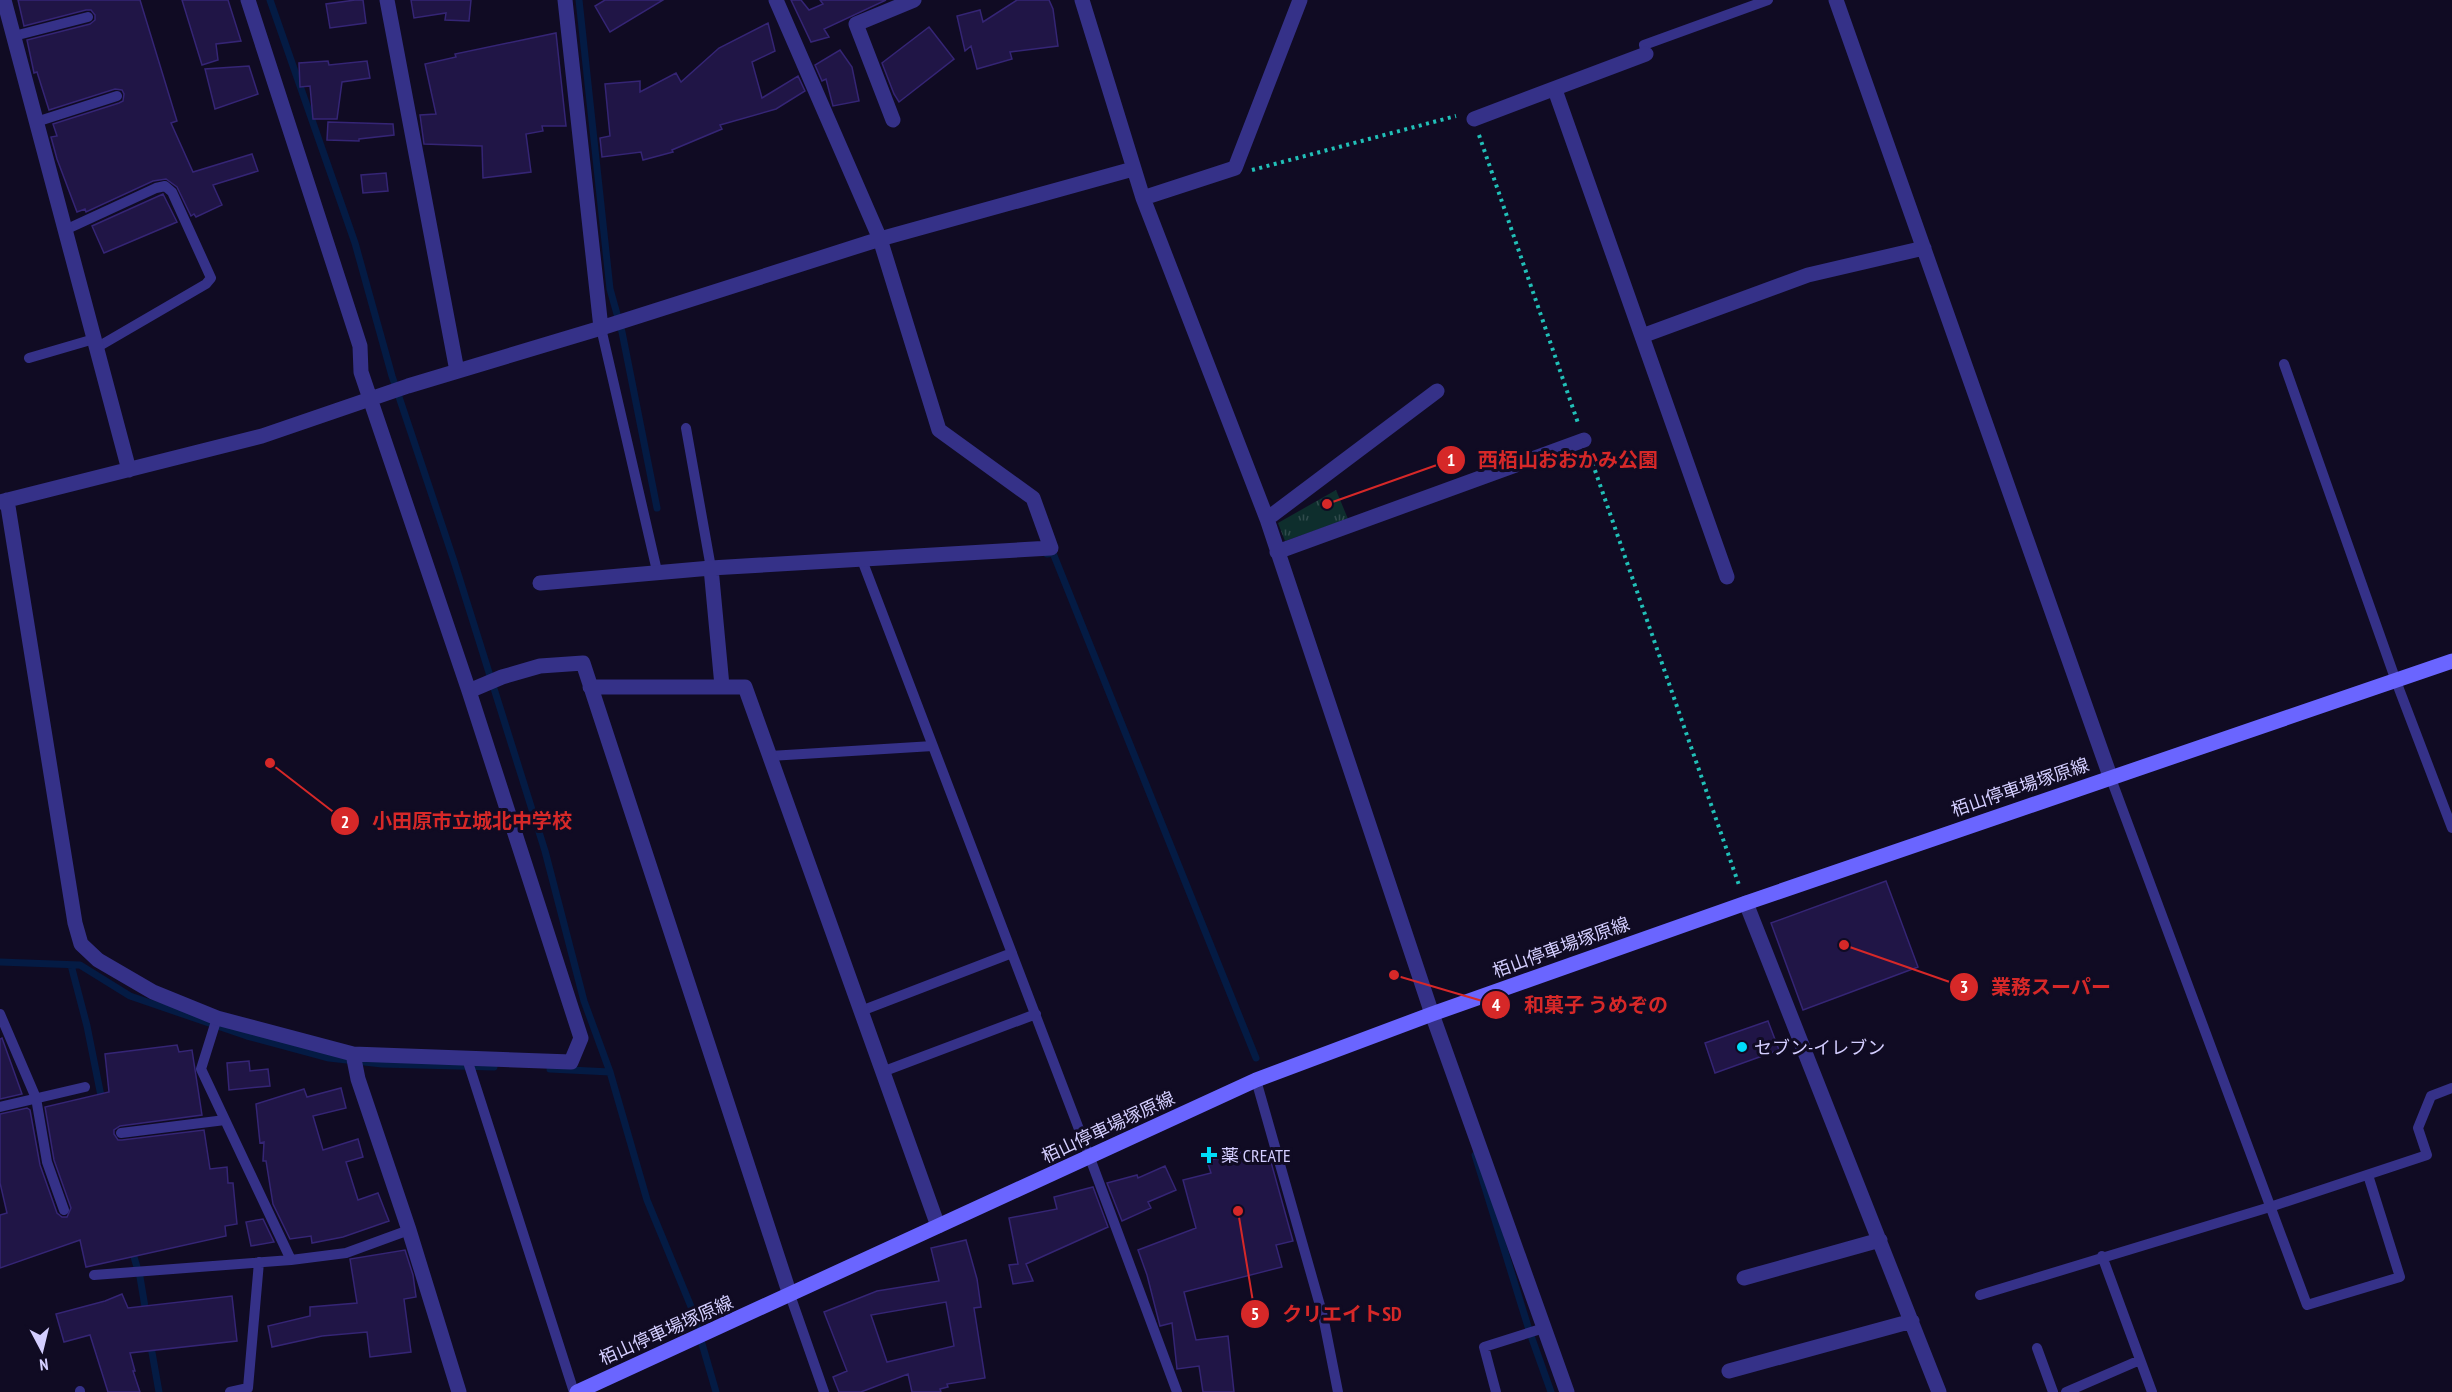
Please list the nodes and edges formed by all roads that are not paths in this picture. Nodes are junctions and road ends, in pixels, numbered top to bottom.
1 (4, 0) edge
2 (248, 0) edge
3 (387, 0) edge
4 (565, 0) edge
5 (777, 0) edge
6 (914, 0) edge
7 (1082, 0) edge
8 (1300, 0) edge
9 (1767, 0) edge
10 (1836, 0) edge
11 (88, 17) dead end
12 (14, 36) junction
13 (1646, 54) joint
14 (1555, 90) junction
15 (117, 96) dead end
16 (1474, 119) road end
17 (893, 120) dead end
18 (36, 122) junction
19 (1133, 169) junction
20 (1143, 198) junction
21 (65, 230) junction
22 (880, 239) junction
23 (1924, 248) junction
24 (601, 328) junction
25 (1642, 336) junction
26 (95, 344) junction
27 (29, 358) dead end
28 (2284, 364) dead end
29 (457, 371) junction
30 (1437, 391) dead end
31 (372, 399) junction
32 (686, 428) dead end
33 (1584, 440) road end
34 (129, 470) junction
35 (4, 501) edge
36 (1267, 519) junction
37 (1277, 552) junction
38 (862, 560) junction
39 (711, 568) junction
40 (657, 571) junction
41 (1727, 577) dead end
42 (540, 583) dead end
43 (2452, 661) edge
44 (2396, 681) junction
45 (722, 686) junction
46 (590, 687) junction
47 (470, 691) junction
48 (933, 746) junction
49 (770, 756) junction
50 (2110, 776) junction
51 (2452, 828) edge
52 (1746, 903) junction
53 (1012, 953) junction
54 (861, 1011) junction
55 (0, 1014) edge
56 (1036, 1014) junction
57 (1432, 1014) junction
58 (217, 1018) junction
59 (353, 1054) junction
60 (467, 1059) junction
61 (882, 1072) junction
62 (1256, 1080) junction
63 (84, 1087) dead end
64 (2452, 1088) edge
65 (36, 1098) junction
66 (0, 1107) edge
67 (225, 1120) junction
68 (121, 1133) dead end
69 (1090, 1158) junction
70 (2368, 1175) junction
71 (2270, 1207) junction
72 (64, 1210) dead end
73 (938, 1226) junction
74 (409, 1230) junction
75 (1880, 1240) junction
76 (2102, 1256) junction
77 (291, 1260) junction
78 (259, 1262) junction
79 (94, 1275) dead end
80 (1744, 1278) dead end
81 (790, 1295) junction
82 (1980, 1295) dead end
83 (1912, 1321) junction
84 (1544, 1328) junction
85 (2037, 1348) dead end
86 (2140, 1360) junction
87 (1729, 1371) dead end
88 (230, 1392) edge
89 (459, 1392) edge
90 (575, 1392) edge
91 (824, 1392) edge
92 (1177, 1392) edge
93 (1338, 1392) edge
94 (1496, 1392) edge
95 (1567, 1392) edge
96 (1939, 1392) edge
97 (2053, 1392) edge
98 (2066, 1392) edge
99 (2152, 1392) edge

1 - 12 street
2 - 31 street
3 - 29 street
4 - 24 street
5 - 22 street
6 - 17 street
7 - 19 street
8 - 20 street
9 - 13 lane
10 - 23 street
11 - 12 lane
12 - 18 street
13 - 14 street
14 - 16 street
14 - 25 street
15 - 18 lane
18 - 21 street
19 - 20 street
19 - 22 street
20 - 36 street
21 - 26 street
21 - 26 lane
22 - 24 street
22 - 38 street
23 - 25 street
23 - 50 street
24 - 29 street
24 - 40 lane
25 - 41 street
26 - 27 lane
26 - 34 street
28 - 44 lane
29 - 31 street
30 - 36 street
31 - 34 street
31 - 47 street
32 - 39 lane
33 - 37 street
34 - 35 street
35 - 58 street
36 - 37 street
37 - 57 street
38 - 39 street
38 - 48 lane
39 - 40 street
39 - 45 street
40 - 42 street
43 - 44 main road, 栢山停車場塚原線
44 - 50 main road, 栢山停車場塚原線
44 - 51 lane
45 - 46 street
45 - 49 street
46 - 47 street
46 - 81 street
47 - 60 street
48 - 49 lane
48 - 53 lane
49 - 54 street
50 - 52 main road, 栢山停車場塚原線
50 - 71 lane
52 - 57 main road, 栢山停車場塚原線
52 - 75 street
53 - 54 lane
53 - 56 lane
54 - 61 street
55 - 65 lane
56 - 61 lane
56 - 69 lane
57 - 62 main road, 栢山停車場塚原線
57 - 84 street
58 - 59 street
58 - 67 lane
59 - 60 street
59 - 74 street
60 - 90 lane
61 - 73 street
62 - 69 main road, 栢山停車場塚原線
62 - 93 lane
63 - 65 lane
64 - 70 lane
65 - 66 lane
65 - 72 lane
67 - 68 lane
67 - 77 lane
69 - 73 main road, 栢山停車場塚原線
69 - 92 lane
70 - 71 lane
70 - 71 lane
71 - 76 lane
73 - 81 main road, 栢山停車場塚原線
74 - 77 lane
74 - 89 street
75 - 80 street
75 - 83 street
76 - 82 lane
76 - 86 lane
77 - 78 lane
78 - 79 lane
78 - 88 lane
81 - 90 main road, 栢山停車場塚原線
81 - 91 lane
83 - 87 street
83 - 96 street
84 - 94 lane
84 - 95 street
85 - 97 lane
86 - 98 lane
86 - 99 lane

